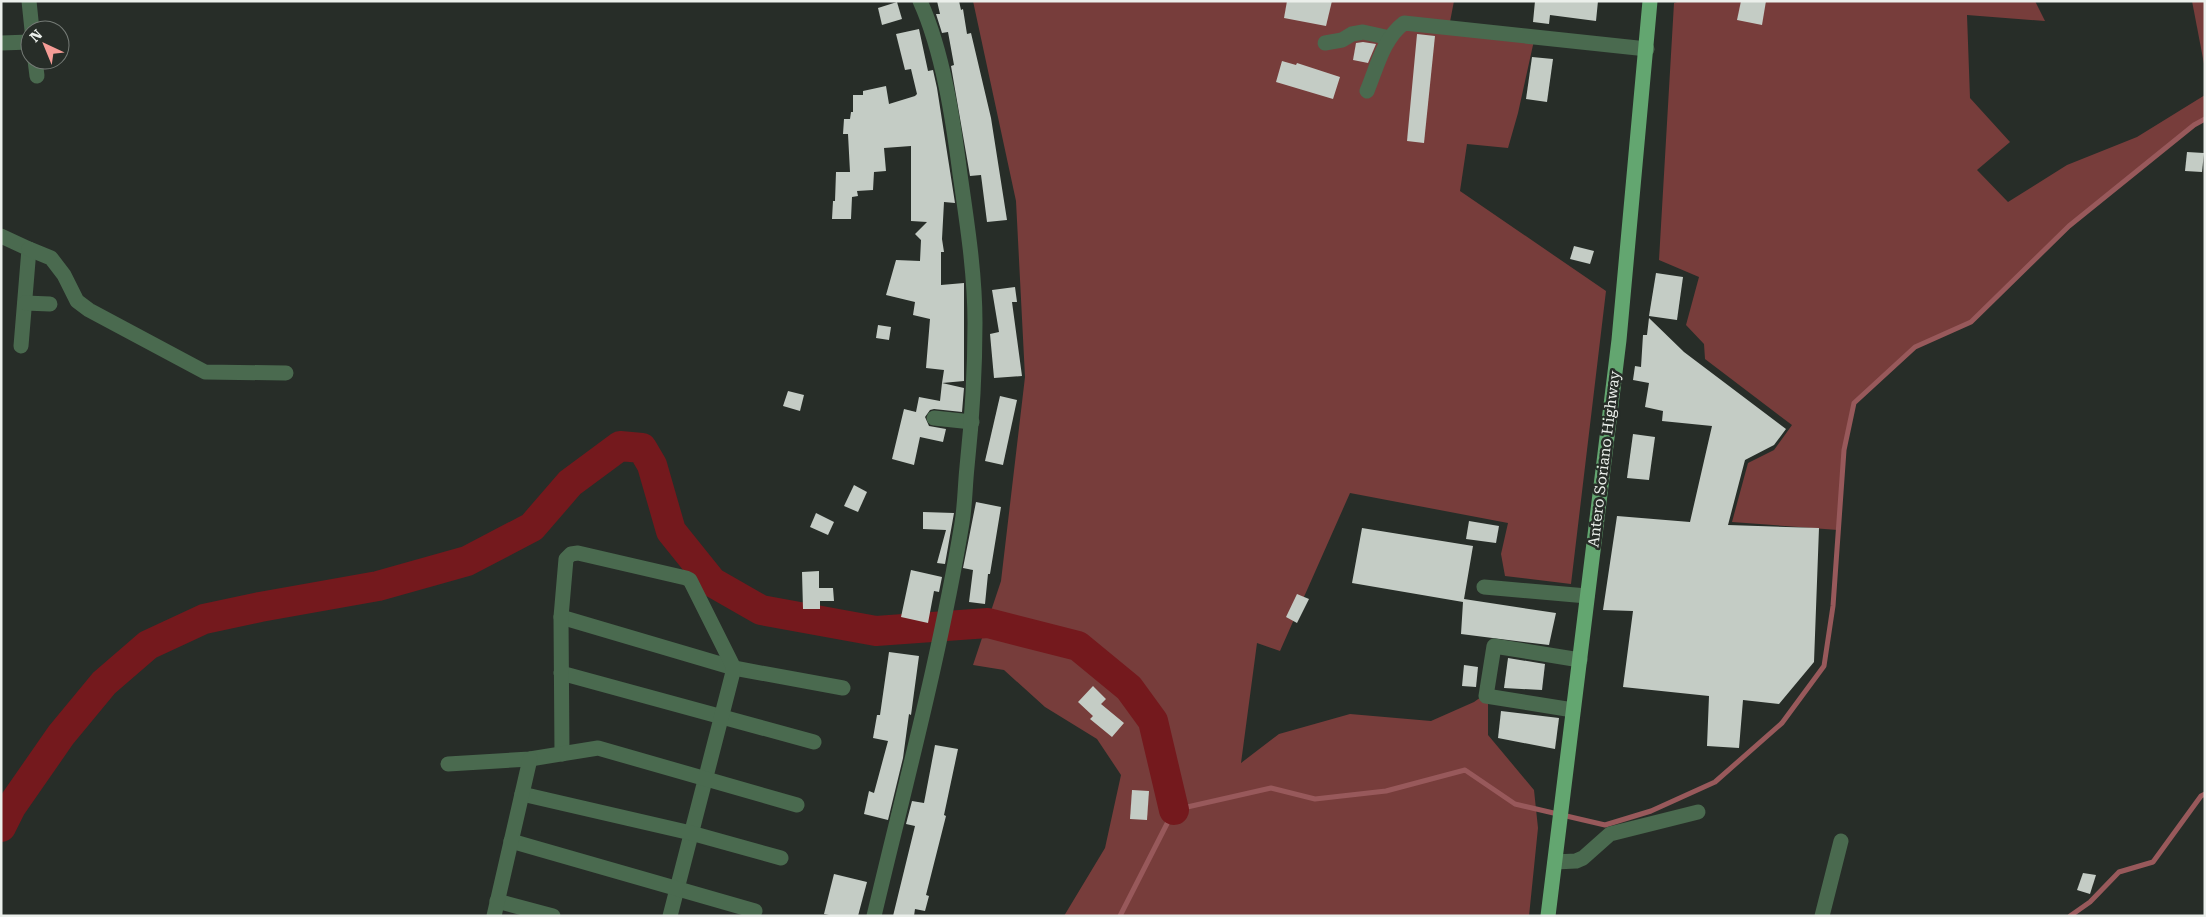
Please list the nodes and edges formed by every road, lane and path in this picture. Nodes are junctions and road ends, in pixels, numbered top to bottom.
1 (29, 1) edge
2 (920, 1) edge
3 (1650, 1) edge
4 (31, 20) edge
5 (1390, 38) junction
6 (20, 42) edge
7 (1, 43) edge
8 (1325, 43) dead end
9 (1647, 49) junction
10 (36, 70) edge
11 (37, 76) dead end
12 (1367, 91) dead end
13 (1, 236) edge
14 (29, 249) junction
15 (25, 303) junction
16 (50, 304) dead end
17 (22, 346) dead end
18 (286, 373) dead end
19 (934, 418) dead end
20 (972, 422) junction
21 (1484, 587) dead end
22 (1587, 596) junction
23 (561, 617) junction
24 (1580, 660) junction
25 (734, 668) junction
26 (561, 673) junction
27 (843, 688) dead end
28 (1574, 710) junction
29 (722, 718) junction
30 (814, 742) dead end
31 (562, 754) junction
32 (530, 759) junction
33 (448, 764) dead end
34 (706, 778) junction
35 (522, 794) junction
36 (797, 805) dead end
37 (1698, 812) dead end
38 (691, 833) junction
39 (511, 841) junction
40 (1841, 841) dead end
41 (781, 858) dead end
42 (1555, 862) junction
43 (677, 888) junction
44 (497, 901) junction
45 (755, 911) dead end
46 (494, 916) edge
47 (553, 916) edge
48 (670, 916) edge
49 (874, 916) edge
50 (1548, 916) edge
51 (1822, 916) edge

1 - 4 street
2 - 20 street
3 - 9 main road, Antero Soriano Highway
5 - 8 street
5 - 9 street
5 - 12 street
6 - 7 street
9 - 22 main road, Antero Soriano Highway
10 - 11 street
13 - 14 street
14 - 15 street
14 - 18 street
15 - 16 street
15 - 17 street
19 - 20 street
20 - 49 street
21 - 22 street
22 - 24 main road, Antero Soriano Highway
23 - 25 street
23 - 25 street
23 - 26 street
24 - 28 main road, Antero Soriano Highway
24 - 28 street
25 - 27 street
25 - 29 street
26 - 29 street
26 - 31 street
28 - 42 main road, Antero Soriano Highway
29 - 30 street
29 - 34 street
31 - 32 street
31 - 34 street
32 - 33 street
32 - 35 street
34 - 36 street
34 - 38 street
35 - 38 street
35 - 39 street
37 - 42 street
38 - 41 street
38 - 43 street
39 - 43 street
39 - 44 street
40 - 51 street
42 - 50 main road, Antero Soriano Highway
43 - 45 street
43 - 48 street
44 - 46 street
44 - 47 street

